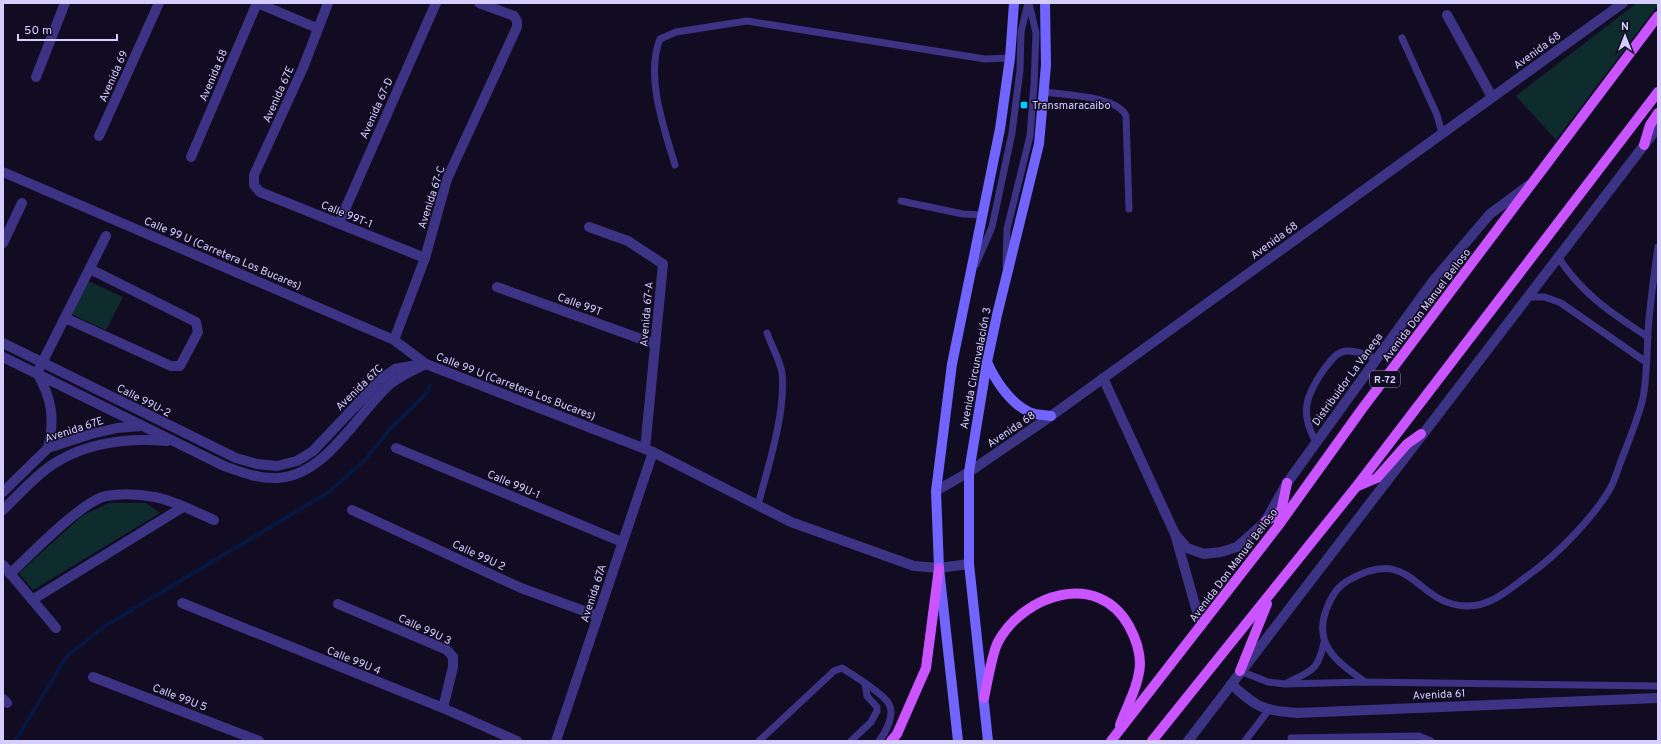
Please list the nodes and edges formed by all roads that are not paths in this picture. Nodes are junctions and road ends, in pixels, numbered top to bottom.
1 (65, 3) edge
2 (159, 3) edge
3 (257, 3) edge
4 (328, 3) edge
5 (436, 3) edge
6 (479, 3) edge
7 (1014, 3) edge
8 (1029, 3) edge
9 (1045, 3) edge
10 (1623, 3) edge
11 (1447, 15) dead end
12 (1658, 16) edge
13 (317, 28) junction
14 (1402, 38) dead end
15 (1010, 58) junction
16 (36, 77) dead end
17 (1044, 92) junction
18 (1658, 92) edge
19 (1492, 97) junction
20 (1658, 113) edge
21 (1658, 126) edge
22 (1442, 133) junction
23 (99, 136) dead end
24 (1644, 145) junction
25 (191, 157) dead end
26 (675, 165) dead end
27 (3, 172) edge
28 (1533, 182) junction
29 (260, 192) joint
30 (901, 201) dead end
31 (22, 203) dead end
32 (1129, 209) dead end
33 (983, 215) junction
34 (339, 223) junction
35 (589, 227) dead end
36 (6, 231) edge
37 (106, 236) dead end
38 (3, 243) edge
39 (1658, 247) edge
40 (1558, 257) junction
41 (425, 258) junction
42 (90, 269) junction
43 (970, 277) junction
44 (1006, 278) junction
45 (497, 287) dead end
46 (1527, 297) junction
47 (65, 318) junction
48 (766, 333) dead end
49 (1648, 337) junction
50 (394, 340) junction
51 (3, 343) edge
52 (655, 344) junction
53 (3, 357) edge
54 (1377, 359) junction
55 (43, 362) junction
56 (986, 362) junction
57 (1646, 362) junction
58 (426, 364) junction
59 (38, 373) junction
60 (1104, 378) junction
61 (1051, 416) junction
62 (141, 426) junction
63 (170, 427) junction
64 (1421, 434) junction
65 (173, 441) junction
66 (1316, 442) junction
67 (48, 448) junction
68 (396, 448) dead end
69 (649, 450) junction
70 (277, 466) joint
71 (969, 472) junction
72 (1287, 482) junction
73 (1356, 487) junction
74 (936, 491) junction
75 (3, 492) edge
76 (1296, 501) junction
77 (758, 505) junction
78 (183, 507) junction
79 (3, 510) edge
80 (352, 510) dead end
81 (1281, 510) junction
82 (214, 520) dead end
83 (1265, 522) junction
84 (1278, 526) junction
85 (1175, 534) junction
86 (622, 542) junction
87 (969, 564) junction
88 (3, 565) edge
89 (939, 568) junction
90 (10, 574) junction
91 (1270, 595) junction
92 (32, 600) junction
93 (182, 603) dead end
94 (338, 604) dead end
95 (598, 616) junction
96 (1201, 626) junction
97 (56, 628) dead end
98 (1324, 642) junction
99 (1240, 671) junction
100 (93, 677) dead end
101 (1365, 682) junction
102 (865, 683) junction
103 (1231, 684) junction
104 (1285, 684) junction
105 (1658, 686) edge
106 (984, 698) junction
107 (1658, 698) edge
108 (443, 708) junction
109 (1268, 711) junction
110 (245, 738) edge
111 (1113, 738) edge
112 (1291, 738) dead end
113 (259, 741) edge
114 (517, 741) edge
115 (556, 741) edge
116 (760, 741) edge
117 (851, 741) edge
118 (879, 741) edge
119 (891, 741) edge
120 (958, 741) edge
121 (988, 741) edge
122 (1152, 741) edge
123 (1188, 741) edge
124 (1245, 741) edge
125 (1430, 741) edge

1 - 16 street
2 - 23 street, Avenida 69
3 - 13 street
3 - 25 street, Avenida 68
4 - 13 street, Avenida 67E
5 - 34 street, Avenida 67-D
6 - 41 street, Avenida 67-C
7 - 15 main road, Avenida Circunvalación 3
8 - 43 lane
8 - 44 lane
9 - 17 main road, Avenida Circunvalación 3
10 - 19 street, Avenida 68
11 - 19 street
12 - 28 main road, Avenida Don Manuel Belloso / R-72
13 - 29 street, Avenida 67E
14 - 22 lane
15 - 26 lane
15 - 33 main road, Avenida Circunvalación 3
17 - 32 lane
17 - 44 main road, Avenida Circunvalación 3
18 - 73 main road
19 - 22 street, Avenida 68
20 - 24 main road
21 - 24 street
22 - 60 street, Avenida 68
24 - 40 street
27 - 50 street, Calle 99 U (Carretera Los Bucares)
28 - 54 street, Distribuidor La Vanega
28 - 76 main road, Avenida Don Manuel Belloso / R-72
29 - 34 street, Calle 99T-1
30 - 33 lane
31 - 36 street
33 - 43 main road, Avenida Circunvalación 3
34 - 41 street, Calle 99T-1
35 - 52 street, Avenida 67-A
36 - 38 street
37 - 42 street
39 - 49 lane
40 - 46 street
40 - 49 lane
41 - 50 street, Avenida 67-C
42 - 47 street
42 - 47 street
43 - 74 main road, Avenida Circunvalación 3
44 - 56 main road, Avenida Circunvalación 3
45 - 52 street, Calle 99T
46 - 57 lane
46 - 64 street
47 - 55 street
48 - 77 lane
49 - 57 lane
50 - 58 street, Calle 99 U (Carretera Los Bucares)
51 - 55 street, Calle 99U-2
52 - 69 street, Avenida 67-A
53 - 59 street
54 - 66 street, Distribuidor La Vanega
54 - 66 lane
55 - 59 street
55 - 63 street, Calle 99U-2
56 - 61 main road
56 - 71 main road, Avenida Circunvalación 3
57 - 98 lane
58 - 65 street, Avenida 67C
58 - 69 street, Calle 99 U (Carretera Los Bucares)
58 - 70 street, Avenida 67C
59 - 62 street
59 - 67 street
60 - 61 street, Avenida 68
60 - 85 street, Distribuidor La Vanega
61 - 71 street, Avenida 68
62 - 63 street, Avenida 67E
62 - 65 street
62 - 67 street, Avenida 67E
63 - 70 street, Calle 99U-2
64 - 73 main road
64 - 99 street
65 - 79 street, Avenida 67E
66 - 72 street, Distribuidor La Vanega
67 - 75 street, Avenida 67E
68 - 86 street, Calle 99U-1
69 - 77 street, Calle 99 U (Carretera Los Bucares)
69 - 86 street, Avenida 67A
71 - 74 street, Avenida 68
71 - 87 main road, Avenida Circunvalación 3
72 - 81 main road
72 - 83 street, Distribuidor La Vanega
73 - 91 main road
74 - 89 main road, Avenida Circunvalación 3
76 - 81 main road
76 - 84 main road, Avenida Don Manuel Belloso / R-72
77 - 89 street, Calle 99 U (Carretera Los Bucares)
78 - 82 street
78 - 90 street
78 - 92 street
80 - 95 street, Calle 99U 2
81 - 83 main road
81 - 84 main road
83 - 85 street, Distribuidor La Vanega
84 - 96 main road, Avenida Don Manuel Belloso / R-72
85 - 96 street, Distribuidor La Vanega
86 - 95 street, Avenida 67A
87 - 89 street, Calle 99 U (Carretera Los Bucares)
87 - 106 main road, Avenida Circunvalación 3
88 - 90 street
89 - 119 main road
89 - 120 main road, Avenida Circunvalación 3
90 - 92 street
91 - 99 main road
91 - 122 main road
92 - 97 street
93 - 108 street, Calle 99U 4
94 - 108 street, Calle 99U 3
95 - 115 street, Avenida 67A
96 - 111 main road, Avenida Don Manuel Belloso / R-72
98 - 101 lane
98 - 104 lane
99 - 103 street
99 - 104 lane
100 - 110 street, Calle 99U 5
101 - 104 lane
101 - 105 lane
102 - 116 lane
102 - 117 lane
102 - 118 lane
103 - 109 street, Avenida 61
103 - 123 street
106 - 111 main road
106 - 121 main road, Avenida Circunvalación 3
107 - 109 street, Avenida 61
108 - 114 street, Calle 99U 4
109 - 124 lane
110 - 113 street, Calle 99U 5
112 - 125 lane

